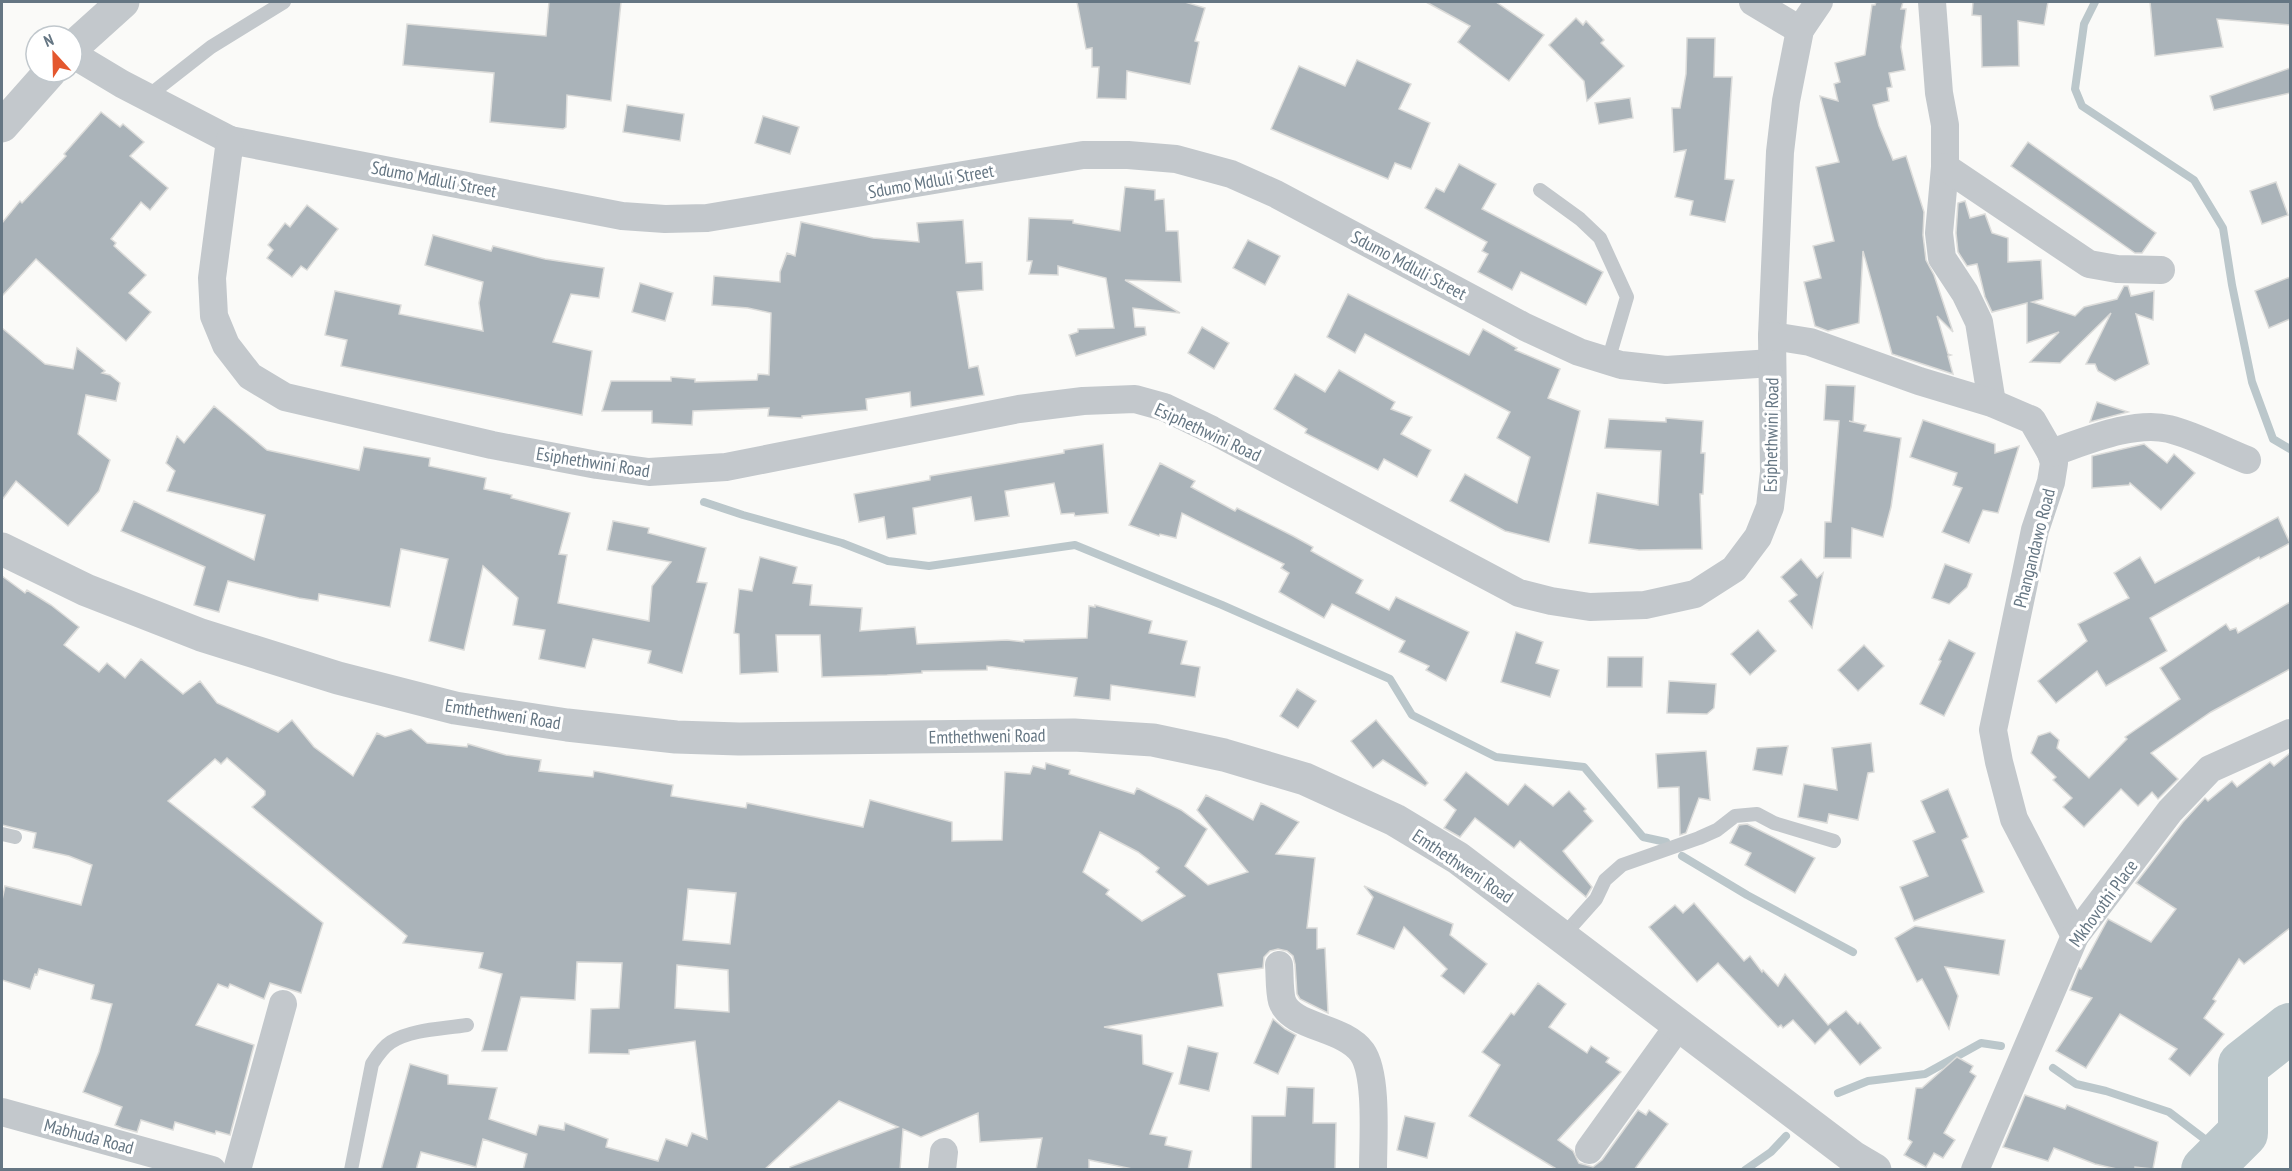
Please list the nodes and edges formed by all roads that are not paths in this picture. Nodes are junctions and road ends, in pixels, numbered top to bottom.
1 (123, 2) edge
2 (284, 2) edge
3 (1753, 2) edge
4 (1819, 2) edge
5 (1932, 2) edge
6 (1800, 30) junction
7 (84, 37) edge
8 (84, 61) edge
9 (39, 84) edge
10 (147, 98) junction
11 (2, 126) edge
12 (230, 140) junction
13 (1945, 167) junction
14 (1540, 190) dead end
15 (2161, 270) dead end
16 (1772, 350) junction
17 (1608, 361) junction
18 (1992, 403) junction
19 (2051, 453) junction
20 (2247, 460) dead end
21 (2, 549) edge
22 (2290, 733) edge
23 (1834, 841) dead end
24 (1562, 936) junction
25 (2075, 936) junction
26 (1279, 964) dead end
27 (283, 1004) dead end
28 (467, 1025) dead end
29 (1679, 1025) junction
30 (2, 1112) edge
31 (1589, 1150) dead end
32 (212, 1170) edge
33 (237, 1170) edge
34 (351, 1170) edge
35 (1373, 1170) edge
36 (1875, 1170) edge
37 (1975, 1170) edge

1 - 7 street
2 - 10 lane
3 - 6 street
4 - 6 street, Esiphethwini Road
5 - 13 street
6 - 16 street, Esiphethwini Road
8 - 10 street, Sdumo Mdluli Street
9 - 11 street
10 - 12 street, Sdumo Mdluli Street
12 - 16 street, Esiphethwini Road
12 - 17 street, Sdumo Mdluli Street
13 - 15 street
13 - 18 street
14 - 17 lane
16 - 17 street, Sdumo Mdluli Street
16 - 18 street
18 - 19 street
19 - 20 street
19 - 25 street, Phangandawo Road
21 - 24 street, Emthethweni Road
22 - 25 street, Mkhovothi Place
23 - 24 lane
24 - 29 street, Emthethweni Road
25 - 37 street, Mkhovothi Place
26 - 35 street
27 - 33 street
28 - 34 lane
29 - 31 street
29 - 36 street, Emthethweni Road
30 - 32 street, Mabhuda Road

